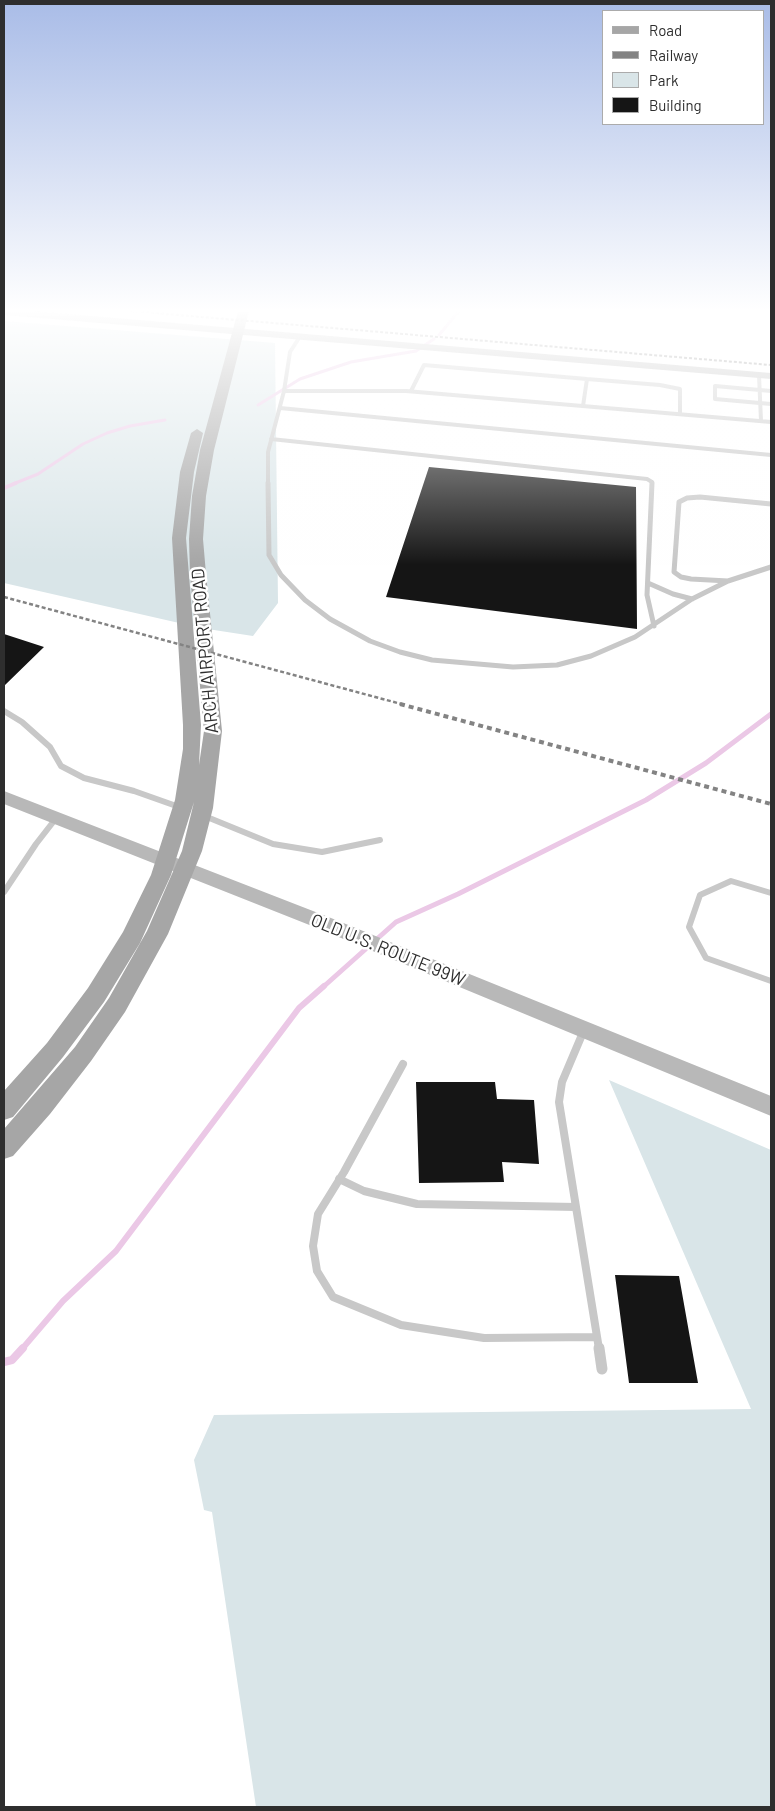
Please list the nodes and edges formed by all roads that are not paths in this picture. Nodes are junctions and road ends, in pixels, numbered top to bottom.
1 (217, 396) edge
2 (283, 396) edge
3 (463, 396) edge
4 (585, 396) edge
5 (680, 396) edge
6 (714, 396) edge
7 (760, 396) edge
8 (760, 403) junction
9 (771, 404) edge
10 (583, 406) junction
11 (280, 408) junction
12 (680, 414) junction
13 (760, 421) junction
14 (771, 422) edge
15 (200, 423) dead end
16 (271, 439) junction
17 (771, 455) edge
18 (771, 504) edge
19 (771, 567) edge
20 (728, 581) junction
21 (648, 583) junction
22 (692, 599) junction
23 (654, 626) junction
24 (4, 711) edge
25 (199, 773) junction
26 (4, 797) edge
27 (57, 817) junction
28 (380, 840) dead end
29 (4, 892) edge
30 (771, 893) edge
31 (771, 981) edge
32 (584, 1030) junction
33 (403, 1064) dead end
34 (771, 1106) edge
35 (4, 1109) edge
36 (4, 1147) edge
37 (340, 1179) junction
38 (576, 1207) junction
39 (597, 1337) junction
40 (602, 1369) dead end

1 - 25 main road, ARCH AIRPORT ROAD
2 - 11 lane
3 - 10 lane
4 - 10 lane
5 - 12 lane
6 - 8 lane
7 - 8 lane
8 - 9 lane
8 - 13 lane
10 - 12 lane
11 - 16 lane
11 - 17 lane
12 - 13 lane
13 - 14 lane
15 - 25 main road, ARCH AIRPORT ROAD
16 - 21 lane
16 - 23 lane
18 - 20 lane
19 - 20 lane
20 - 22 lane
21 - 22 lane
21 - 23 lane
22 - 23 lane
24 - 28 lane
25 - 35 main road, ARCH AIRPORT ROAD
25 - 36 main road, ARCH AIRPORT ROAD
26 - 27 main road, OLD U.S. ROUTE 99W
27 - 29 lane
27 - 32 main road, OLD U.S. ROUTE 99W
30 - 31 lane
32 - 34 main road, OLD U.S. ROUTE 99W
32 - 38 lane
33 - 37 lane
37 - 38 lane
37 - 39 lane
38 - 39 lane
39 - 40 lane

